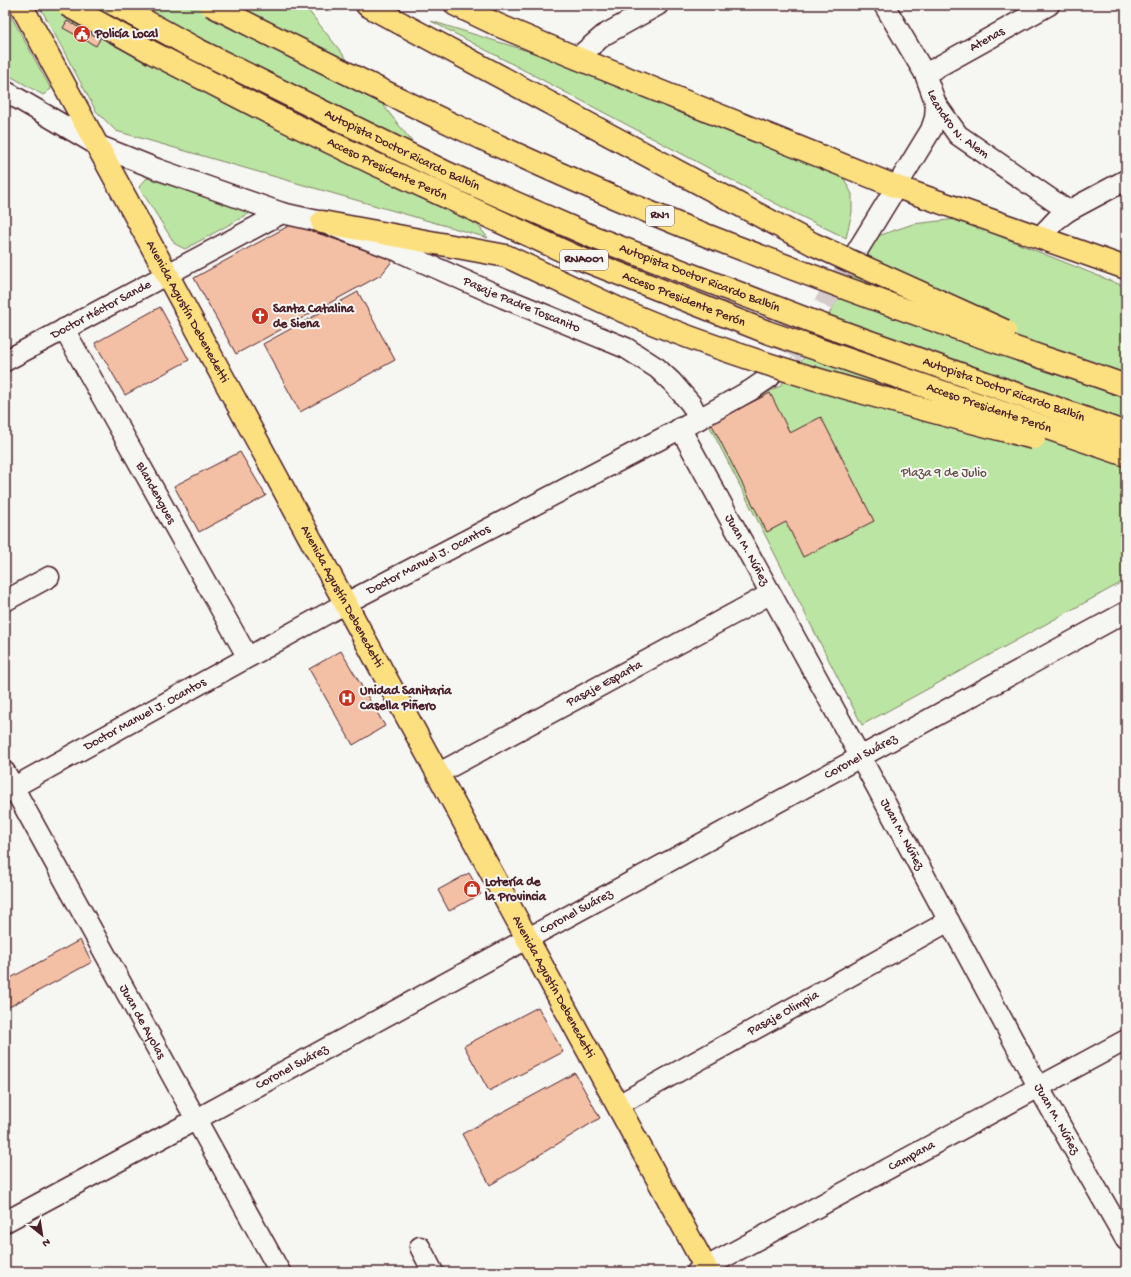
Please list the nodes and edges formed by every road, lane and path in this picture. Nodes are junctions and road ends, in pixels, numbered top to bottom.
1 (21, 5) edge
2 (67, 5) edge
3 (116, 5) edge
4 (211, 5) edge
5 (367, 5) edge
6 (456, 5) edge
7 (658, 5) edge
8 (884, 5) edge
9 (1049, 5) edge
10 (577, 58) junction
11 (925, 74) junction
12 (5, 91) edge
13 (936, 104) junction
14 (97, 145) junction
15 (1126, 180) edge
16 (897, 186) junction
17 (1068, 211) junction
18 (282, 213) junction
19 (322, 222) junction
20 (1040, 237) junction
21 (857, 251) tunnel mouth
22 (1126, 268) edge
23 (167, 276) junction
24 (64, 329) junction
25 (5, 361) edge
26 (770, 377) tunnel mouth
27 (1120, 384) edge
28 (699, 419) junction
29 (680, 428) junction
30 (1126, 433) edge
31 (1126, 455) edge
32 (1126, 462) edge
33 (48, 578) dead end
34 (770, 594) junction
35 (5, 601) edge
36 (346, 603) junction
37 (1126, 612) edge
38 (247, 656) junction
39 (861, 758) junction
40 (439, 773) junction
41 (8, 784) edge
42 (949, 921) junction
43 (528, 938) junction
44 (1126, 1040) edge
45 (1039, 1088) junction
46 (618, 1105) junction
47 (195, 1120) junction
48 (5, 1222) edge
49 (1126, 1240) edge
50 (420, 1247) dead end
51 (703, 1271) edge
52 (280, 1272) edge
53 (433, 1272) edge

1 - 14 main road, Avenida Agustín Debenedetti
2 - 31 main road, Acceso Presidente Perón / RNA001, bridge
3 - 30 main road, Autopista Doctor Ricardo Balbín, bridge
4 - 27 main road, RN1, bridge
5 - 27 main road, bridge
6 - 10 main road
7 - 10 street
8 - 11 street, Leandro N. Alem
9 - 11 street, Atenas
10 - 16 main road
11 - 13 street, Leandro N. Alem
12 - 14 street, Pasaje Padre Toscanito
13 - 16 street
13 - 17 street, Leandro N. Alem
14 - 18 street, Pasaje Padre Toscanito
14 - 23 main road, Avenida Agustín Debenedetti
15 - 17 street
16 - 20 main road
16 - 21 street
17 - 20 street
18 - 19 street, Pasaje Padre Toscanito
18 - 23 street, Doctor Héctor Sande
19 - 28 street, Pasaje Padre Toscanito
19 - 32 main road, bridge
20 - 22 main road
23 - 24 street, Doctor Héctor Sande
23 - 36 main road, Avenida Agustín Debenedetti
24 - 25 street, Doctor Héctor Sande
24 - 38 street, Blandengues
26 - 28 street, Doctor Manuel J. Ocantos
28 - 29 street, Doctor Manuel J. Ocantos
29 - 34 street, Juan M. Núñez
29 - 36 street, Doctor Manuel J. Ocantos
33 - 35 street
34 - 39 street, Juan M. Núñez
34 - 40 street, Pasaje Esparta
36 - 38 street, Doctor Manuel J. Ocantos
36 - 40 main road, Avenida Agustín Debenedetti
37 - 39 street, Coronel Suárez
38 - 41 street, Doctor Manuel J. Ocantos
39 - 42 street, Juan M. Núñez
39 - 43 street, Coronel Suárez
40 - 43 main road, Avenida Agustín Debenedetti
41 - 47 street, Juan de Ayolas
42 - 45 street, Juan M. Núñez
42 - 46 street, Pasaje Olimpia
43 - 46 main road, Avenida Agustín Debenedetti
43 - 47 street, Coronel Suárez
44 - 45 street, Campana
45 - 49 street, Juan M. Núñez
45 - 51 street, Campana
46 - 51 main road, Avenida Agustín Debenedetti
47 - 48 street, Coronel Suárez
47 - 52 street, Juan de Ayolas
50 - 53 street

